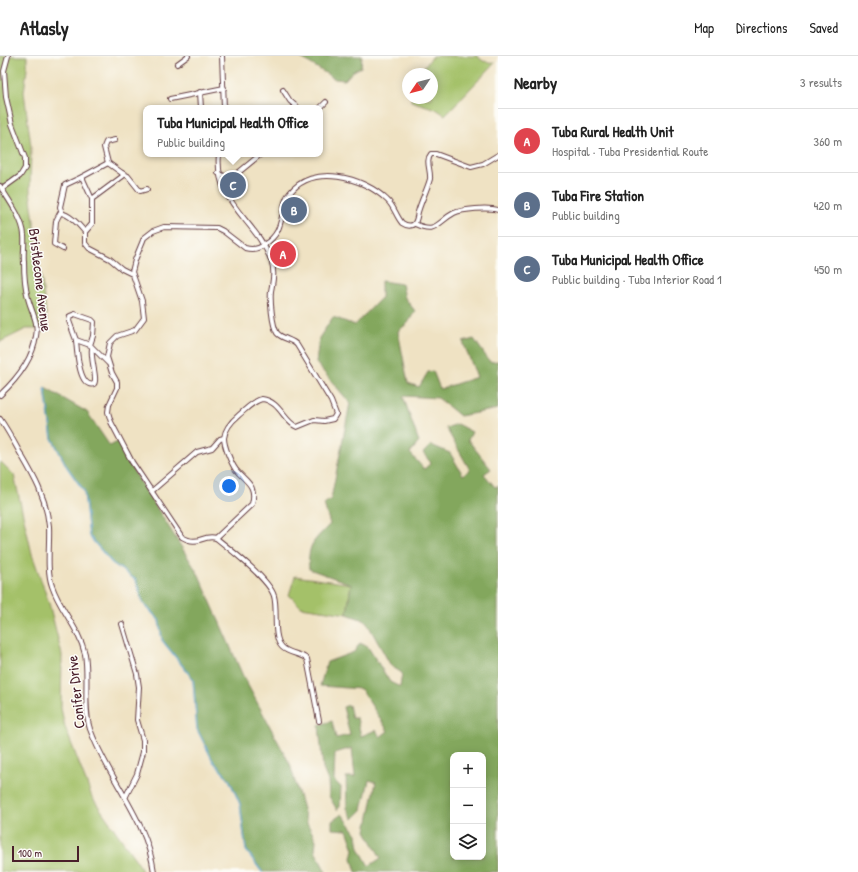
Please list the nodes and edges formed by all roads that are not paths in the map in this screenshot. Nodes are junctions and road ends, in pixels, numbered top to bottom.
1 (8, 56) edge
2 (188, 56) edge
3 (222, 56) edge
4 (177, 64) dead end
5 (224, 88) junction
6 (284, 90) dead end
7 (200, 92) junction
8 (6, 97) junction
9 (0, 99) edge
10 (170, 99) dead end
11 (326, 102) dead end
12 (201, 105) edge
13 (224, 105) edge
14 (294, 105) edge
15 (323, 105) edge
16 (115, 140) dead end
17 (498, 154) edge
18 (219, 157) edge
19 (257, 157) edge
20 (108, 163) junction
21 (122, 173) junction
22 (218, 173) junction
23 (82, 177) junction
24 (1, 187) edge
25 (147, 189) dead end
26 (92, 199) junction
27 (498, 210) edge
28 (62, 213) junction
29 (414, 224) junction
30 (86, 232) junction
31 (264, 245) junction
32 (64, 249) dead end
33 (132, 274) junction
34 (76, 340) junction
35 (91, 346) junction
36 (108, 363) junction
37 (0, 395) edge
38 (0, 419) edge
39 (224, 438) junction
40 (152, 491) junction
41 (216, 538) junction
42 (122, 624) dead end
43 (318, 721) dead end
44 (126, 796) junction
45 (154, 872) edge

1 - 8 street
2 - 4 street
3 - 5 street
5 - 7 street
5 - 13 street
6 - 14 street
7 - 10 street
7 - 12 street
8 - 9 street
8 - 24 street
11 - 15 street
16 - 20 street
17 - 29 street
18 - 22 street
19 - 22 street
20 - 21 street
20 - 23 street
21 - 25 street
21 - 26 street
22 - 31 street
23 - 26 street
23 - 28 street
24 - 37 street, Bristlecone Avenue
26 - 30 street
27 - 29 street
28 - 30 street
28 - 32 street
29 - 31 street
30 - 33 street
31 - 33 street
31 - 39 street
33 - 36 street
34 - 35 street
34 - 35 street
34 - 35 street
35 - 36 street
36 - 40 street
38 - 44 street, Conifer Drive
39 - 40 street
39 - 41 street
40 - 41 street
41 - 43 street
42 - 44 street
44 - 45 street, Conifer Drive

